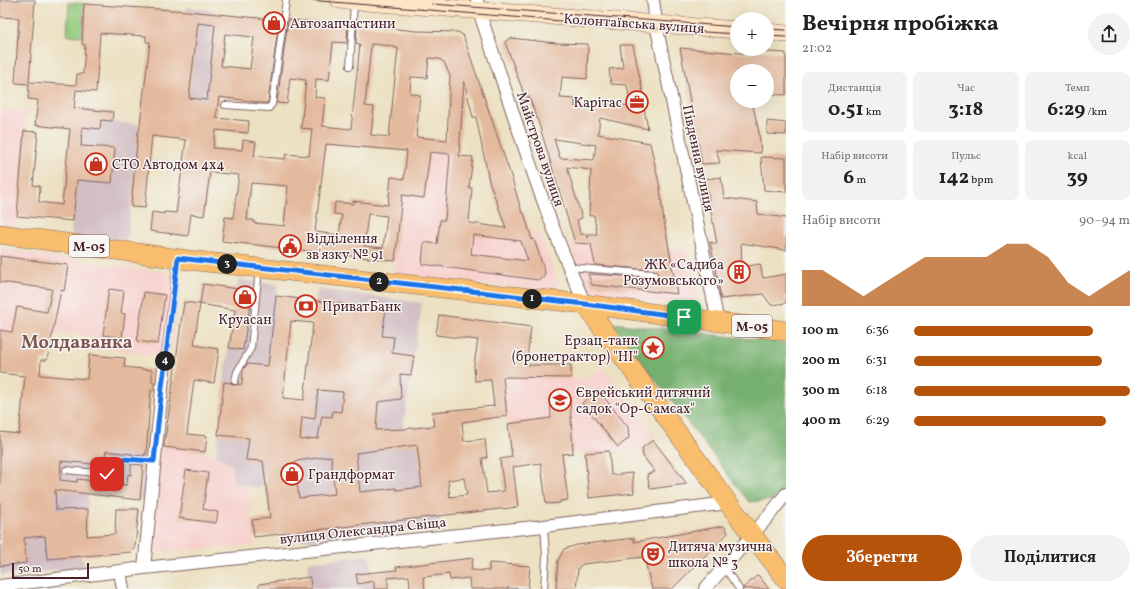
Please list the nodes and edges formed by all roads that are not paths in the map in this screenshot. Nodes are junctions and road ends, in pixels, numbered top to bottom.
1 (286, 0) edge
2 (653, 0) edge
3 (346, 1) edge
4 (478, 5) edge
5 (656, 25) junction
6 (730, 30) edge
7 (774, 33) edge
8 (786, 34) edge
9 (350, 66) dead end
10 (225, 105) dead end
11 (0, 234) edge
12 (178, 258) junction
13 (568, 267) junction
14 (260, 268) junction
15 (654, 274) dead end
16 (585, 304) junction
17 (718, 322) junction
18 (786, 330) edge
19 (165, 358) joint
20 (235, 381) dead end
21 (154, 461) junction
22 (66, 470) dead end
23 (786, 494) edge
24 (728, 503) junction
25 (544, 526) junction
26 (752, 535) junction
27 (724, 567) junction
28 (144, 568) junction
29 (120, 571) junction
30 (786, 579) edge
31 (0, 586) edge
32 (123, 589) edge
33 (544, 589) edge
34 (705, 589) edge
35 (739, 589) edge

1 - 10 lane
2 - 5 street, Південна вулиця
3 - 4 main road, Колонтаївська вулиця
3 - 9 lane
4 - 5 main road, Колонтаївська вулиця
4 - 13 street, Майстрова вулиця
5 - 6 main road, Колонтаївська вулиця
5 - 17 street, Південна вулиця
7 - 8 main road
11 - 12 main road, М-05
12 - 14 main road, М-05
12 - 19 lane
13 - 15 lane
13 - 16 street, Майстрова вулиця
14 - 16 main road, М-05
14 - 20 lane
16 - 17 main road, М-05
16 - 24 main road
17 - 18 main road, М-05
19 - 21 street
21 - 22 lane
21 - 28 street
23 - 26 street
24 - 25 street, вулиця Олександра Свіща
24 - 26 main road
25 - 28 street, вулиця Олександра Свіща
25 - 33 lane
26 - 27 street
26 - 30 main road
27 - 34 street
27 - 35 lane
28 - 29 street, вулиця Олександра Свіща
29 - 31 street, вулиця Олександра Свіща
29 - 32 street

